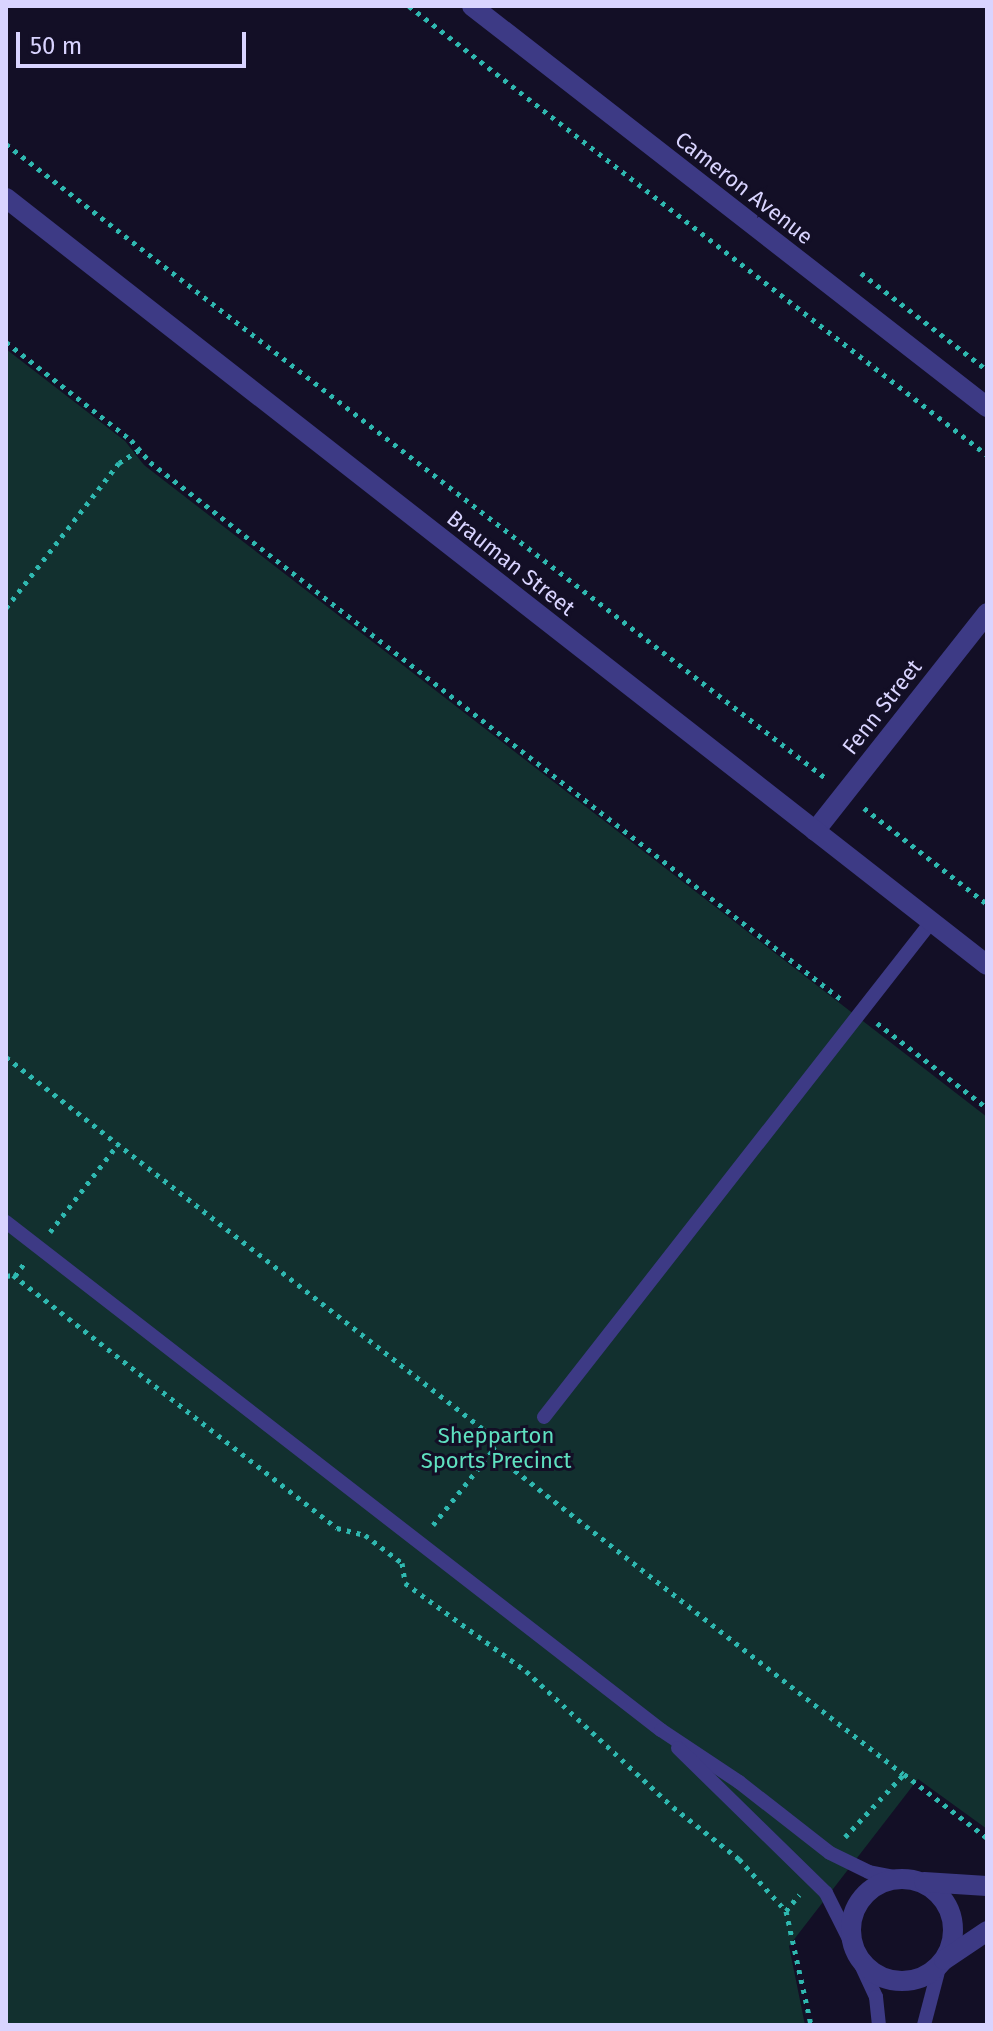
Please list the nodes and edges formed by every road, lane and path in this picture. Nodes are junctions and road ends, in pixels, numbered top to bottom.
1 (409, 6) edge
2 (472, 6) edge
3 (6, 144) edge
4 (6, 198) edge
5 (6, 342) edge
6 (987, 407) edge
7 (139, 450) junction
8 (987, 455) edge
9 (6, 608) edge
10 (987, 613) edge
11 (845, 794) junction
12 (815, 831) junction
13 (987, 904) edge
14 (932, 921) junction
15 (987, 965) edge
16 (863, 1012) junction
17 (6, 1057) edge
18 (987, 1108) edge
19 (118, 1144) junction
20 (6, 1222) edge
21 (38, 1247) junction
22 (15, 1276) dead end
23 (544, 1417) dead end
24 (493, 1450) junction
25 (419, 1543) junction
26 (402, 1563) dead end
27 (661, 1730) junction
28 (904, 1774) dead end
29 (909, 1879) junction
30 (987, 1886) edge
31 (786, 1911) dead end
32 (987, 1931) edge
33 (855, 1952) junction
34 (941, 1963) junction
35 (811, 2025) edge
36 (879, 2025) edge
37 (924, 2025) edge

1 - 8 path
2 - 6 street, Cameron Avenue
3 - 11 path
4 - 12 street, Brauman Street
5 - 7 path
7 - 9 path
7 - 16 path
10 - 11 street, Fenn Street
11 - 12 street, Fenn Street
11 - 13 path
12 - 14 street, Brauman Street
14 - 15 street, Brauman Street
14 - 16 lane
16 - 18 path
16 - 23 lane
17 - 19 path
19 - 21 path
19 - 24 path
20 - 21 lane
21 - 22 path
21 - 25 lane
24 - 25 path
24 - 28 path
25 - 26 path
25 - 27 lane
27 - 29 lane
27 - 33 lane
29 - 30 street
29 - 33 street
29 - 34 street
31 - 35 path
32 - 34 street
33 - 34 street
33 - 36 lane
34 - 37 lane

